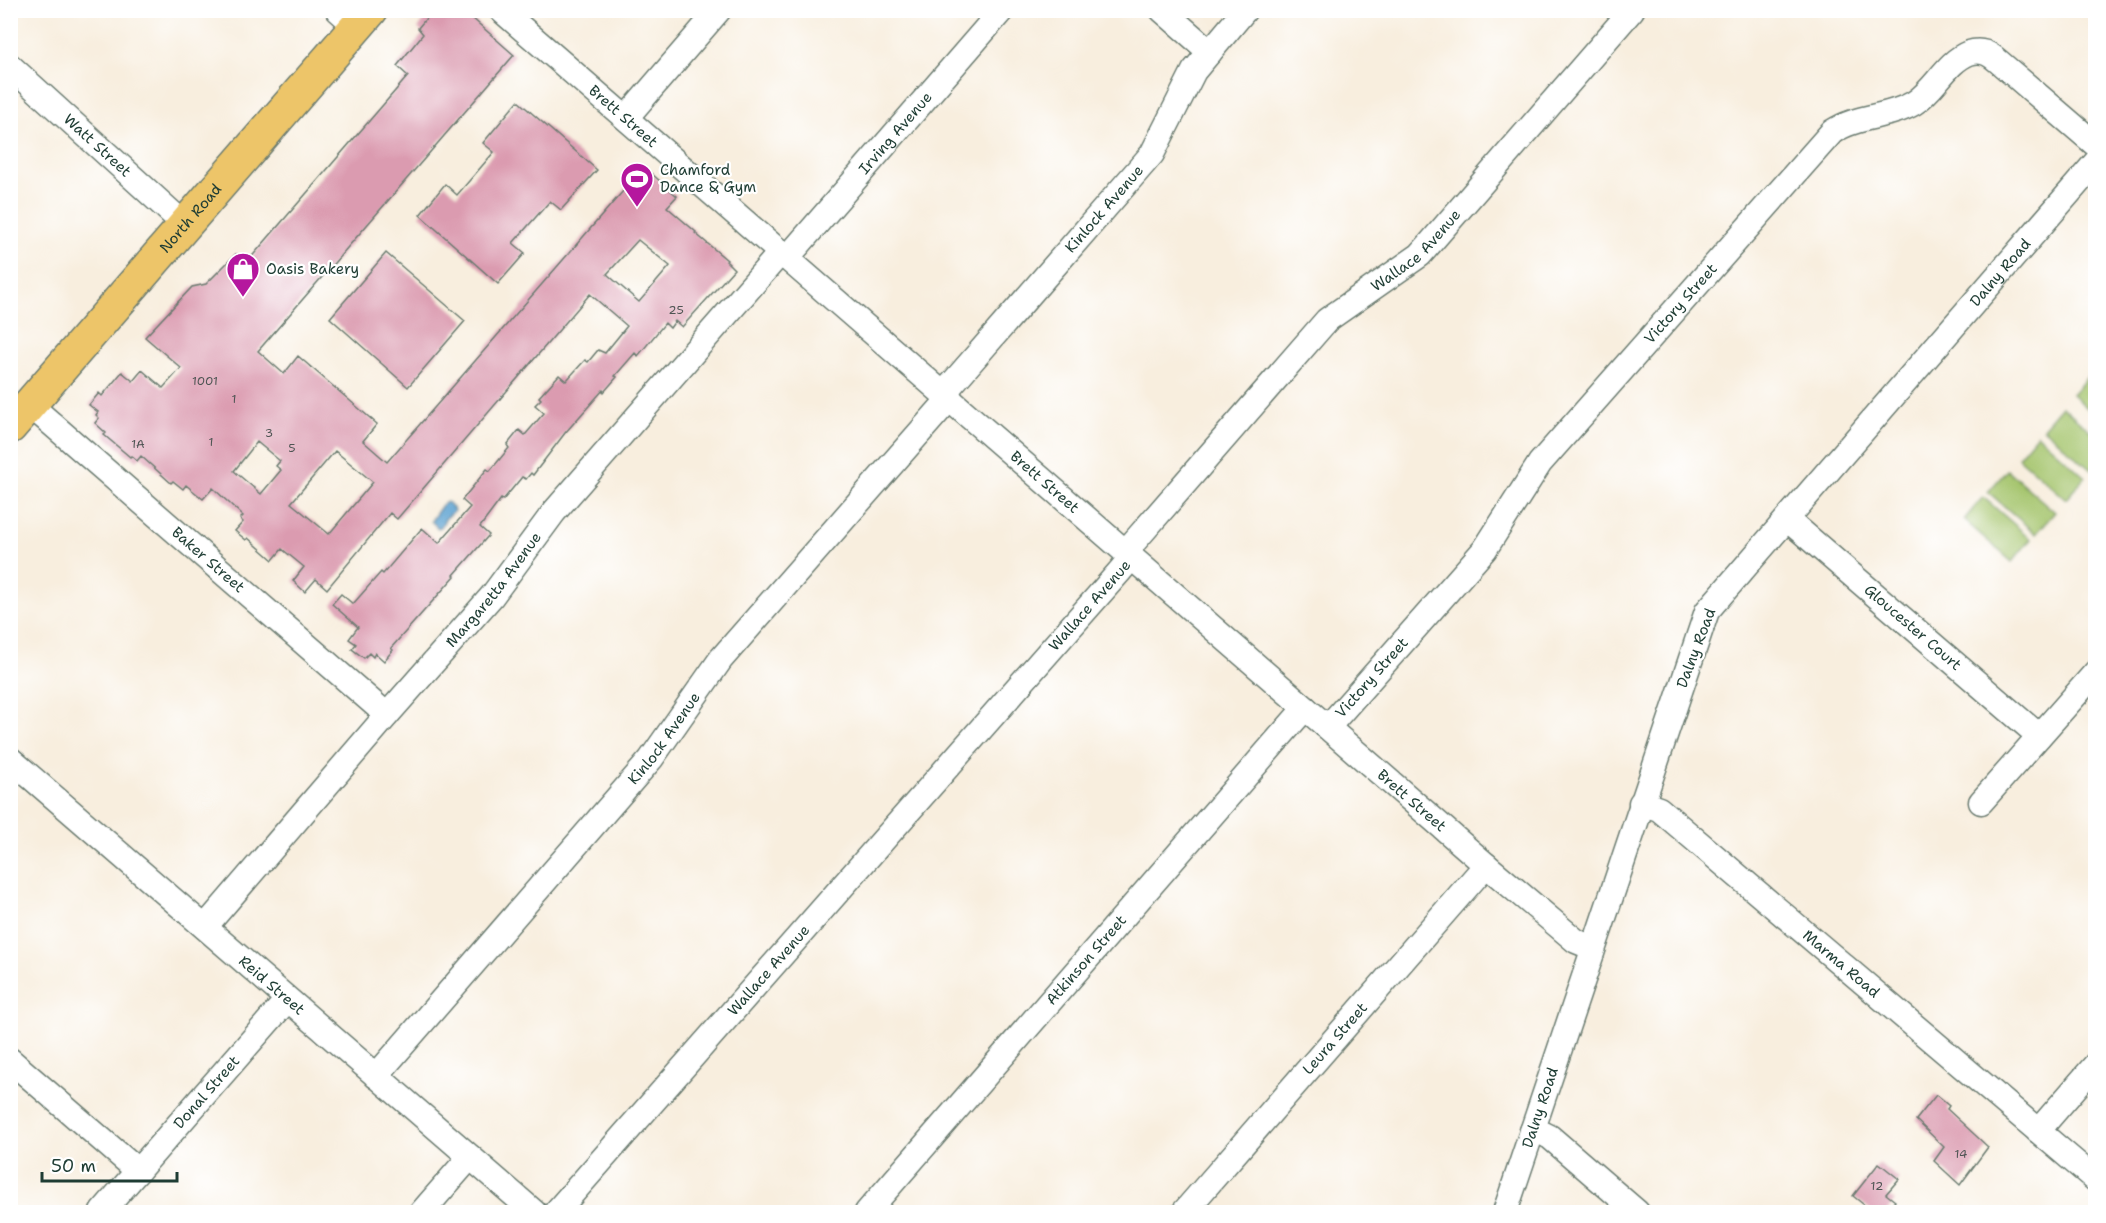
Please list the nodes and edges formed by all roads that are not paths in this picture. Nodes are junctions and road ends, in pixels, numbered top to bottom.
1 (501, 10) edge
2 (718, 10) edge
3 (1002, 10) edge
4 (1162, 10) edge
5 (1245, 10) edge
6 (1632, 10) edge
7 (355, 16) edge
8 (1210, 52) junction
9 (10, 66) edge
10 (626, 118) junction
11 (2096, 145) edge
12 (2096, 162) edge
13 (185, 225) junction
14 (784, 255) junction
15 (947, 396) junction
16 (20, 416) edge
17 (1787, 519) junction
18 (1128, 555) junction
19 (2096, 672) edge
20 (1305, 708) junction
21 (387, 715) junction
22 (1328, 727) junction
23 (2039, 736) junction
24 (10, 759) edge
25 (1982, 802) dead end
26 (1641, 803) junction
27 (1486, 865) junction
28 (205, 927) junction
29 (1593, 948) junction
30 (287, 999) junction
31 (10, 1060) edge
32 (2096, 1064) edge
33 (376, 1076) junction
34 (1532, 1131) junction
35 (2038, 1131) junction
36 (470, 1157) junction
37 (138, 1171) junction
38 (2096, 1180) edge
39 (102, 1212) edge
40 (422, 1212) edge
41 (534, 1212) edge
42 (556, 1212) edge
43 (867, 1212) edge
44 (1184, 1212) edge
45 (1505, 1212) edge
46 (1637, 1212) edge

1 - 10 street, Brett Street
2 - 10 street
3 - 14 street, Irving Avenue
4 - 8 street
5 - 8 street, Kinlock Avenue
6 - 18 street, Wallace Avenue
7 - 13 highway, North Road
8 - 15 street, Kinlock Avenue
9 - 13 street, Watt Street
10 - 14 street, Brett Street
11 - 22 street, Victory Street
12 - 17 street, Dalny Road
13 - 16 highway, North Road
14 - 15 street, Brett Street
14 - 21 street, Margaretta Avenue
15 - 18 street, Brett Street
15 - 33 street, Kinlock Avenue
16 - 21 street, Baker Street
17 - 23 street, Gloucester Court
17 - 26 street, Dalny Road
18 - 20 street, Brett Street
18 - 42 street, Wallace Avenue
19 - 23 street
20 - 22 street, Brett Street
20 - 43 street, Atkinson Street
21 - 28 street, Margaretta Avenue
22 - 27 street, Brett Street
23 - 25 street
24 - 28 street, Reid Street
26 - 29 street, Dalny Road
26 - 35 street, Marma Road
27 - 29 street, Brett Street
27 - 44 street, Leura Street
28 - 30 street, Reid Street
29 - 34 street, Dalny Road
30 - 33 street, Reid Street
30 - 37 street, Donal Street
31 - 37 street
32 - 35 street
33 - 36 street, Reid Street
34 - 45 street, Dalny Road
34 - 46 street
35 - 38 street, Marma Road
36 - 40 street
36 - 41 street, Reid Street
37 - 39 street, Donal Street

